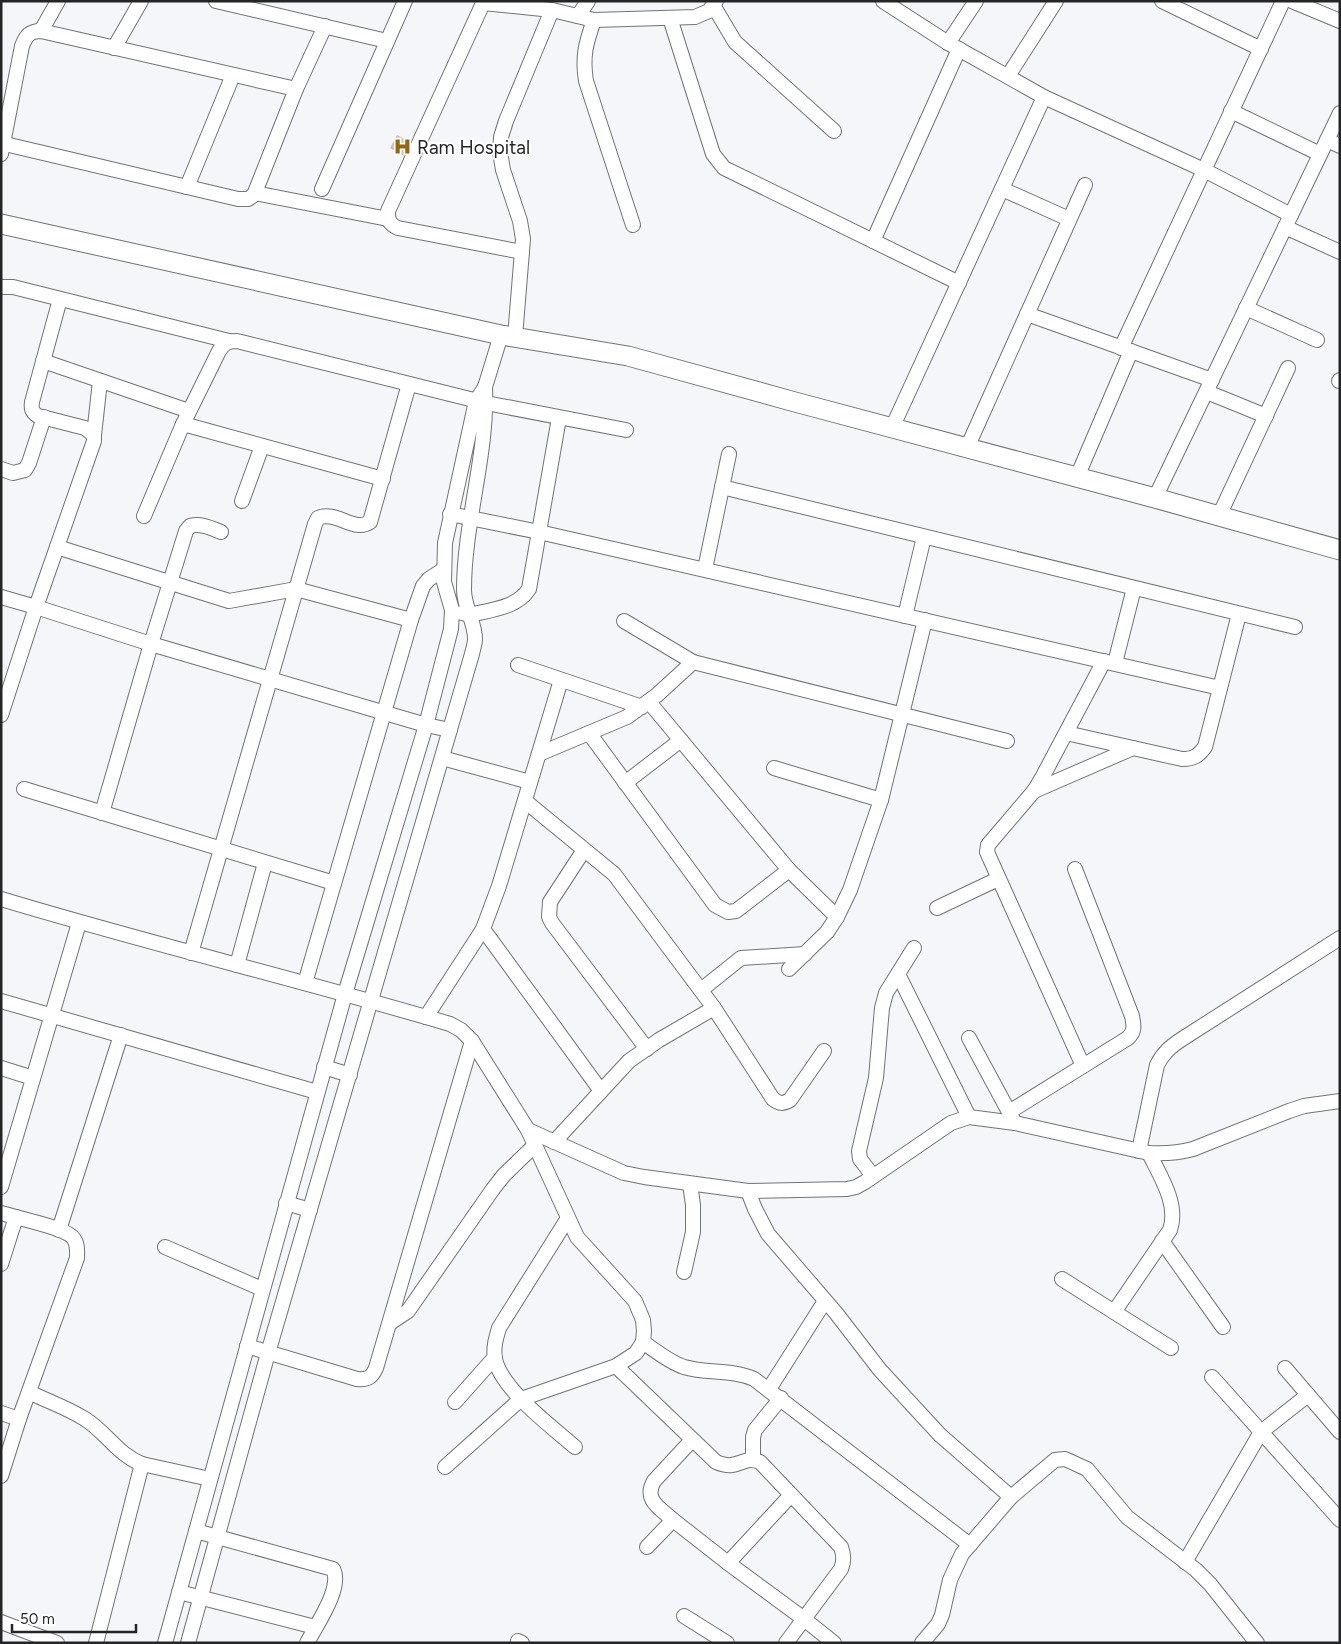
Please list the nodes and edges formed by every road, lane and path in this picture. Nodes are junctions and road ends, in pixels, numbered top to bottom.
1 (58, 1) edge
2 (141, 1) edge
3 (216, 1) edge
4 (405, 1) edge
5 (588, 1) edge
6 (976, 1) edge
7 (1056, 1) edge
8 (1162, 1) edge
9 (1283, 1) edge
10 (1292, 1) edge
11 (483, 2) edge
12 (884, 2) edge
13 (715, 3) edge
14 (552, 10) junction
15 (578, 16) junction
16 (670, 18) junction
17 (594, 20) junction
18 (1340, 21) edge
19 (325, 26) junction
20 (41, 31) junction
21 (387, 42) junction
22 (954, 46) junction
23 (114, 48) junction
24 (1261, 49) junction
25 (233, 75) junction
26 (1008, 76) junction
27 (296, 89) junction
28 (1044, 97) junction
29 (1231, 111) junction
30 (1340, 113) edge
31 (834, 131) dead end
32 (1327, 140) junction
33 (1340, 146) edge
34 (2, 147) edge
35 (1320, 154) junction
36 (1204, 170) junction
37 (1084, 185) dead end
38 (187, 187) junction
39 (322, 189) dead end
40 (1002, 189) junction
41 (255, 193) junction
42 (388, 219) junction
43 (1069, 219) junction
44 (1288, 221) junction
45 (1, 224) edge
46 (634, 224) dead end
47 (873, 241) junction
48 (522, 252) junction
49 (1340, 252) edge
50 (959, 283) junction
51 (2, 289) edge
52 (60, 299) junction
53 (1246, 308) junction
54 (1027, 314) junction
55 (508, 336) junction
56 (1317, 340) dead end
57 (229, 341) junction
58 (1126, 349) junction
59 (43, 361) junction
60 (1288, 368) dead end
61 (100, 381) junction
62 (409, 384) junction
63 (1209, 386) junction
64 (481, 402) junction
65 (189, 411) junction
66 (1266, 416) junction
67 (44, 417) junction
68 (558, 418) junction
69 (183, 424) junction
70 (892, 428) junction
71 (626, 430) dead end
72 (94, 434) junction
73 (262, 446) junction
74 (968, 448) junction
75 (729, 454) dead end
76 (1, 469) edge
77 (1077, 477) junction
78 (383, 479) junction
79 (722, 487) junction
80 (1155, 498) junction
81 (242, 501) dead end
82 (450, 514) junction
83 (144, 516) dead end
84 (1219, 516) junction
85 (469, 519) junction
86 (221, 532) dead end
87 (539, 532) junction
88 (924, 537) junction
89 (57, 547) junction
90 (1340, 550) edge
91 (443, 570) junction
92 (705, 570) junction
93 (170, 582) junction
94 (1134, 588) junction
95 (296, 589) junction
96 (1, 597) edge
97 (36, 606) junction
98 (452, 610) junction
99 (1239, 614) junction
100 (470, 615) junction
101 (905, 616) junction
102 (411, 620) junction
103 (925, 620) junction
104 (624, 621) dead end
105 (1294, 627) dead end
106 (150, 644) junction
107 (693, 662) junction
108 (1109, 662) junction
109 (518, 665) dead end
110 (270, 679) junction
111 (561, 680) junction
112 (1220, 688) junction
113 (645, 704) junction
114 (384, 712) junction
115 (902, 715) junction
116 (1, 716) edge
117 (426, 725) junction
118 (450, 730) junction
119 (589, 733) junction
120 (1066, 733) junction
121 (681, 740) junction
122 (1007, 741) dead end
123 (1133, 748) junction
124 (538, 754) junction
125 (442, 758) junction
126 (774, 768) dead end
127 (530, 782) junction
128 (625, 783) junction
129 (24, 789) dead end
130 (1034, 791) junction
131 (881, 800) junction
132 (525, 801) junction
133 (102, 813) junction
134 (221, 849) junction
135 (584, 850) junction
136 (265, 862) junction
137 (1075, 869) dead end
138 (789, 870) junction
139 (998, 878) junction
140 (334, 883) junction
141 (1, 899) edge
142 (937, 908) dead end
143 (837, 917) junction
144 (79, 923) junction
145 (483, 929) junction
146 (1340, 938) edge
147 (914, 948) dead end
148 (191, 953) junction
149 (805, 954) junction
150 (237, 965) junction
151 (789, 969) dead end
152 (898, 974) junction
153 (305, 983) junction
154 (701, 990) junction
155 (345, 994) junction
156 (1, 1001) edge
157 (372, 1002) junction
158 (714, 1008) junction
159 (52, 1015) junction
160 (426, 1017) junction
161 (121, 1035) junction
162 (969, 1038) dead end
163 (472, 1041) junction
164 (647, 1049) junction
165 (824, 1051) dead end
166 (1083, 1066) junction
167 (324, 1067) junction
168 (1, 1068) edge
169 (350, 1075) junction
170 (34, 1078) junction
171 (601, 1091) junction
172 (317, 1092) junction
173 (1340, 1101) edge
174 (969, 1117) junction
175 (1012, 1118) junction
176 (528, 1130) junction
177 (8, 1139) edge
178 (554, 1142) junction
179 (535, 1145) junction
180 (1144, 1152) junction
181 (873, 1176) junction
182 (690, 1184) junction
183 (1, 1186) edge
184 (748, 1191) junction
185 (286, 1203) junction
186 (310, 1210) junction
187 (1, 1213) edge
188 (16, 1217) junction
189 (568, 1218) junction
190 (59, 1230) junction
191 (1162, 1241) junction
192 (165, 1247) dead end
193 (1, 1264) edge
194 (267, 1272) junction
195 (684, 1272) dead end
196 (290, 1279) junction
197 (1062, 1279) dead end
198 (262, 1289) junction
199 (825, 1301) junction
200 (1114, 1312) junction
201 (390, 1323) junction
202 (1223, 1327) dead end
203 (643, 1342) junction
204 (247, 1346) junction
205 (1171, 1348) dead end
206 (268, 1353) junction
207 (495, 1357) junction
208 (616, 1366) junction
209 (1285, 1368) dead end
210 (1212, 1377) dead end
211 (770, 1389) junction
212 (29, 1392) junction
213 (1308, 1395) junction
214 (781, 1398) junction
215 (521, 1399) junction
216 (455, 1402) dead end
217 (1, 1413) edge
218 (19, 1419) junction
219 (1261, 1432) junction
220 (1340, 1432) edge
221 (692, 1440) junction
222 (574, 1447) dead end
223 (752, 1459) junction
224 (142, 1464) junction
225 (445, 1467) dead end
226 (1, 1476) edge
227 (210, 1479) junction
228 (792, 1495) junction
229 (1011, 1497) junction
230 (673, 1520) junction
231 (1340, 1520) edge
232 (196, 1531) junction
233 (217, 1537) junction
234 (970, 1545) junction
235 (647, 1547) dead end
236 (1184, 1562) junction
237 (728, 1563) junction
238 (179, 1592) junction
239 (200, 1598) junction
240 (684, 1616) dead end
241 (804, 1619) junction
242 (1, 1622) edge
243 (315, 1627) junction
244 (57, 1643) edge
245 (96, 1643) edge
246 (165, 1643) edge
247 (188, 1643) edge
248 (307, 1643) edge
249 (727, 1643) edge
250 (786, 1643) edge
251 (834, 1643) edge
252 (922, 1643) edge
253 (1257, 1643) edge

1 - 20 street
2 - 23 street
3 - 19 street
4 - 21 street
5 - 15 street
6 - 22 street
7 - 26 street
8 - 24 street
9 - 24 street
10 - 18 street
11 - 14 street
11 - 42 street
12 - 22 street
13 - 16 street
13 - 31 street
14 - 15 street
14 - 48 street
15 - 17 street
16 - 17 street
16 - 47 street
17 - 46 street
19 - 21 street
19 - 27 street
20 - 23 street
20 - 34 street
21 - 39 street
22 - 26 street
22 - 47 street
23 - 25 street
24 - 29 street
25 - 27 street
25 - 38 street
26 - 28 street
27 - 41 street
28 - 36 street
28 - 40 street
29 - 35 street
29 - 36 street
30 - 32 street
32 - 33 street
32 - 35 street
34 - 38 street
35 - 44 street
36 - 44 street
36 - 58 street
37 - 43 street
38 - 41 street
40 - 43 street
40 - 50 street
41 - 42 street
42 - 48 street
43 - 54 street
44 - 49 street
44 - 53 street
45 - 55 street
47 - 50 street
48 - 55 street
50 - 70 street
51 - 52 street
52 - 57 street
52 - 59 street
53 - 56 street
53 - 63 street
54 - 58 street
54 - 74 street
55 - 64 street
55 - 70 street
57 - 62 street
57 - 65 street
58 - 63 street
58 - 77 street
59 - 61 street
59 - 67 street
60 - 66 street
61 - 65 street
61 - 72 street
62 - 64 street
62 - 78 street
63 - 66 street
63 - 80 street
64 - 68 street
64 - 82 street
64 - 85 street
65 - 69 street
66 - 84 street
67 - 72 street
67 - 76 street
68 - 71 street
68 - 87 street
69 - 73 street
69 - 83 street
70 - 74 street
72 - 89 street
73 - 78 street
73 - 81 street
74 - 77 street
75 - 79 street
77 - 80 street
78 - 95 street
79 - 88 street
79 - 92 street
80 - 84 street
82 - 85 street
82 - 91 street
84 - 90 street
85 - 87 street
85 - 100 street
86 - 93 street
87 - 92 street
87 - 100 street
88 - 94 street
88 - 101 street
89 - 93 street
89 - 97 street
91 - 98 street
91 - 102 street
92 - 101 street
93 - 95 street
93 - 106 street
94 - 99 street
94 - 108 street
95 - 102 street
95 - 110 street
96 - 97 street
97 - 106 street
97 - 116 street
98 - 100 street
98 - 117 street
99 - 105 street
99 - 112 street
100 - 118 street
101 - 103 street
102 - 114 street
103 - 108 street
103 - 115 street
104 - 107 street
106 - 110 street
106 - 133 street
107 - 113 street
107 - 115 street
108 - 112 street
108 - 120 street
109 - 111 street
110 - 114 street
110 - 134 street
111 - 113 street
111 - 124 street
112 - 123 street
113 - 119 street
113 - 121 street
114 - 117 street
114 - 140 street
115 - 122 street
115 - 131 street
117 - 118 street
117 - 155 street
118 - 125 street
119 - 124 street
119 - 128 street
120 - 123 street
120 - 130 street
121 - 128 street
121 - 138 street
123 - 130 street
124 - 127 street
125 - 127 street
125 - 157 street
126 - 131 street
127 - 132 street
128 - 138 street
129 - 133 street
130 - 139 street
131 - 143 street
132 - 135 street
132 - 145 street
133 - 134 street
134 - 136 street
134 - 148 street
135 - 154 street
135 - 164 street
136 - 140 street
136 - 150 street
137 - 166 street
138 - 143 street
139 - 142 street
139 - 166 street
140 - 153 street
141 - 144 street
143 - 149 street
144 - 148 street
144 - 159 street
145 - 160 street
145 - 171 street
146 - 180 street
147 - 152 street
148 - 150 street
149 - 151 street
149 - 154 street
150 - 153 street
152 - 174 street
152 - 181 street
153 - 155 street
154 - 158 street
155 - 157 street
155 - 167 street
156 - 159 street
157 - 160 street
157 - 169 street
158 - 164 street
158 - 165 street
159 - 161 street
159 - 170 street
160 - 163 street
161 - 172 street
161 - 190 street
162 - 175 street
163 - 176 street
163 - 201 street
164 - 171 street
166 - 175 street
167 - 169 street
167 - 172 street
168 - 170 street
169 - 186 street
170 - 177 street
171 - 178 street
172 - 185 street
173 - 180 street
174 - 175 street
174 - 181 street
175 - 180 street
176 - 178 street
176 - 179 street
177 - 183 street
178 - 182 street
179 - 189 street
179 - 201 street
180 - 191 street
181 - 184 street
182 - 184 street
182 - 195 street
184 - 199 street
185 - 186 street
185 - 194 street
186 - 196 street
187 - 188 street
188 - 190 street
188 - 193 street
189 - 203 street
189 - 207 street
190 - 212 street
191 - 200 street
191 - 202 street
192 - 198 street
194 - 196 street
194 - 198 street
196 - 206 street
197 - 200 street
198 - 204 street
199 - 211 street
199 - 229 street
200 - 205 street
201 - 206 street
203 - 208 street
203 - 211 street
204 - 206 street
204 - 227 street
206 - 233 street
207 - 215 street
207 - 216 street
208 - 215 street
208 - 221 street
209 - 213 street
210 - 219 street
211 - 214 street
212 - 218 street
212 - 224 street
213 - 219 street
213 - 220 street
214 - 223 street
214 - 234 street
215 - 222 street
215 - 225 street
217 - 218 street
218 - 226 street
219 - 231 street
219 - 236 street
221 - 223 street
221 - 230 street
223 - 228 street
224 - 227 street
224 - 245 street
227 - 232 street
228 - 237 street
228 - 241 street
229 - 234 street
229 - 236 street
230 - 235 street
230 - 237 street
232 - 233 street
232 - 238 street
233 - 239 street
233 - 243 street
234 - 252 street
236 - 253 street
237 - 241 street
238 - 239 street
238 - 246 street
239 - 243 street
239 - 247 street
240 - 249 street
241 - 250 street
241 - 251 street
242 - 244 street
243 - 248 street

